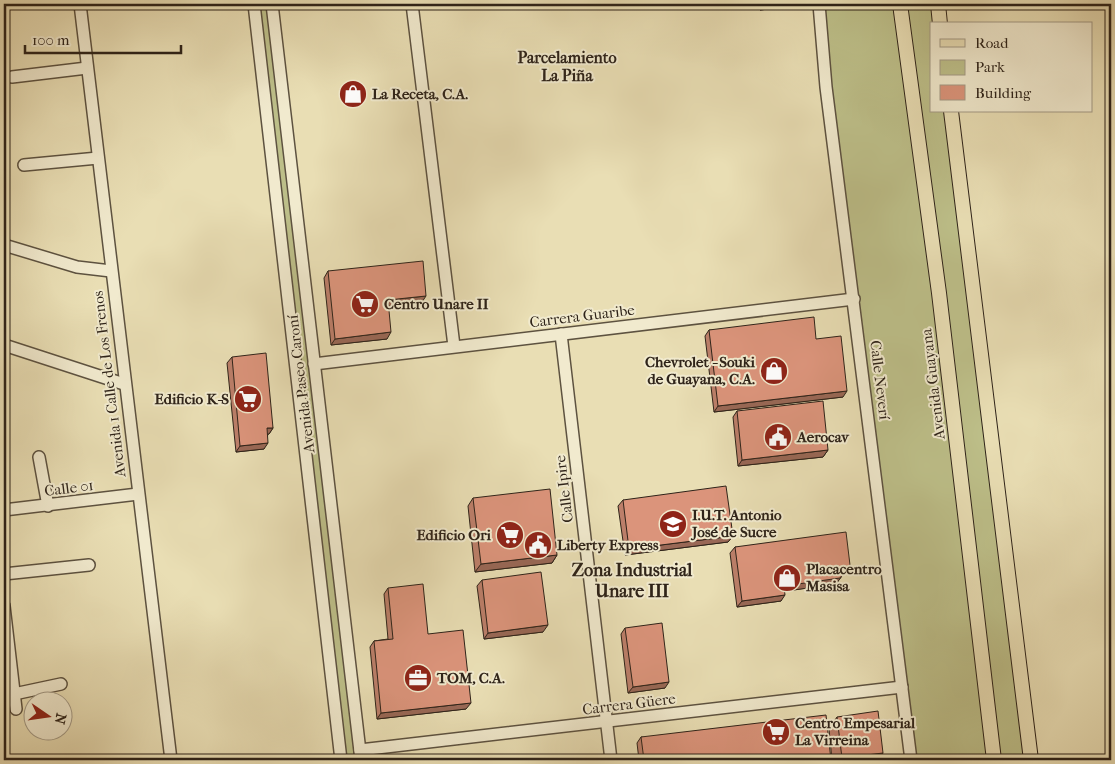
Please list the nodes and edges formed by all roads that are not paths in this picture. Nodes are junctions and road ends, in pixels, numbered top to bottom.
1 (80, 4) edge
2 (254, 4) edge
3 (272, 4) edge
4 (412, 4) edge
5 (819, 4) edge
6 (900, 4) edge
7 (938, 4) edge
8 (940, 22) edge
9 (87, 68) junction
10 (12, 76) dead end
11 (951, 112) edge
12 (98, 158) junction
13 (24, 165) dead end
14 (4, 245) edge
15 (111, 270) junction
16 (854, 299) junction
17 (561, 334) junction
18 (4, 345) edge
19 (454, 346) junction
20 (314, 364) junction
21 (124, 384) junction
22 (39, 457) dead end
23 (138, 494) junction
24 (48, 506) junction
25 (4, 510) edge
26 (89, 565) dead end
27 (4, 574) edge
28 (4, 606) edge
29 (7, 664) edge
30 (61, 684) dead end
31 (902, 687) junction
32 (14, 694) junction
33 (16, 709) dead end
34 (607, 722) junction
35 (361, 755) edge
36 (171, 760) edge
37 (341, 760) edge
38 (611, 760) edge
39 (911, 760) edge
40 (994, 760) edge
41 (1031, 760) edge

1 - 9 street, Avenida 1 Calle de Los Frenos
2 - 37 street, Avenida Paseo Caroní
3 - 20 street, Avenida Paseo Caroní
4 - 19 street
5 - 16 street, Calle Neverí
6 - 40 main road, Avenida Guayana
7 - 8 main road
9 - 10 street
9 - 12 street, Avenida 1 Calle de Los Frenos
11 - 41 main road
12 - 13 street
12 - 15 street, Avenida 1 Calle de Los Frenos
14 - 15 street
15 - 21 street, Avenida 1 Calle de Los Frenos
16 - 17 street, Carrera Guaribe
16 - 31 street, Calle Neverí
17 - 19 street, Carrera Guaribe
17 - 34 street, Calle Ipire
18 - 21 street
19 - 20 street, Carrera Guaribe
20 - 35 street, Avenida Paseo Caroní
21 - 23 street, Avenida 1 Calle de Los Frenos
22 - 24 street
23 - 24 street, Calle 01
23 - 36 street, Avenida 1 Calle de Los Frenos
24 - 25 street, Calle 01
26 - 27 street
28 - 29 street
29 - 32 street
30 - 32 street
31 - 34 street, Carrera Güere
31 - 39 street, Calle Neverí
32 - 33 street
34 - 35 street, Carrera Güere
34 - 38 street, Calle Ipire

